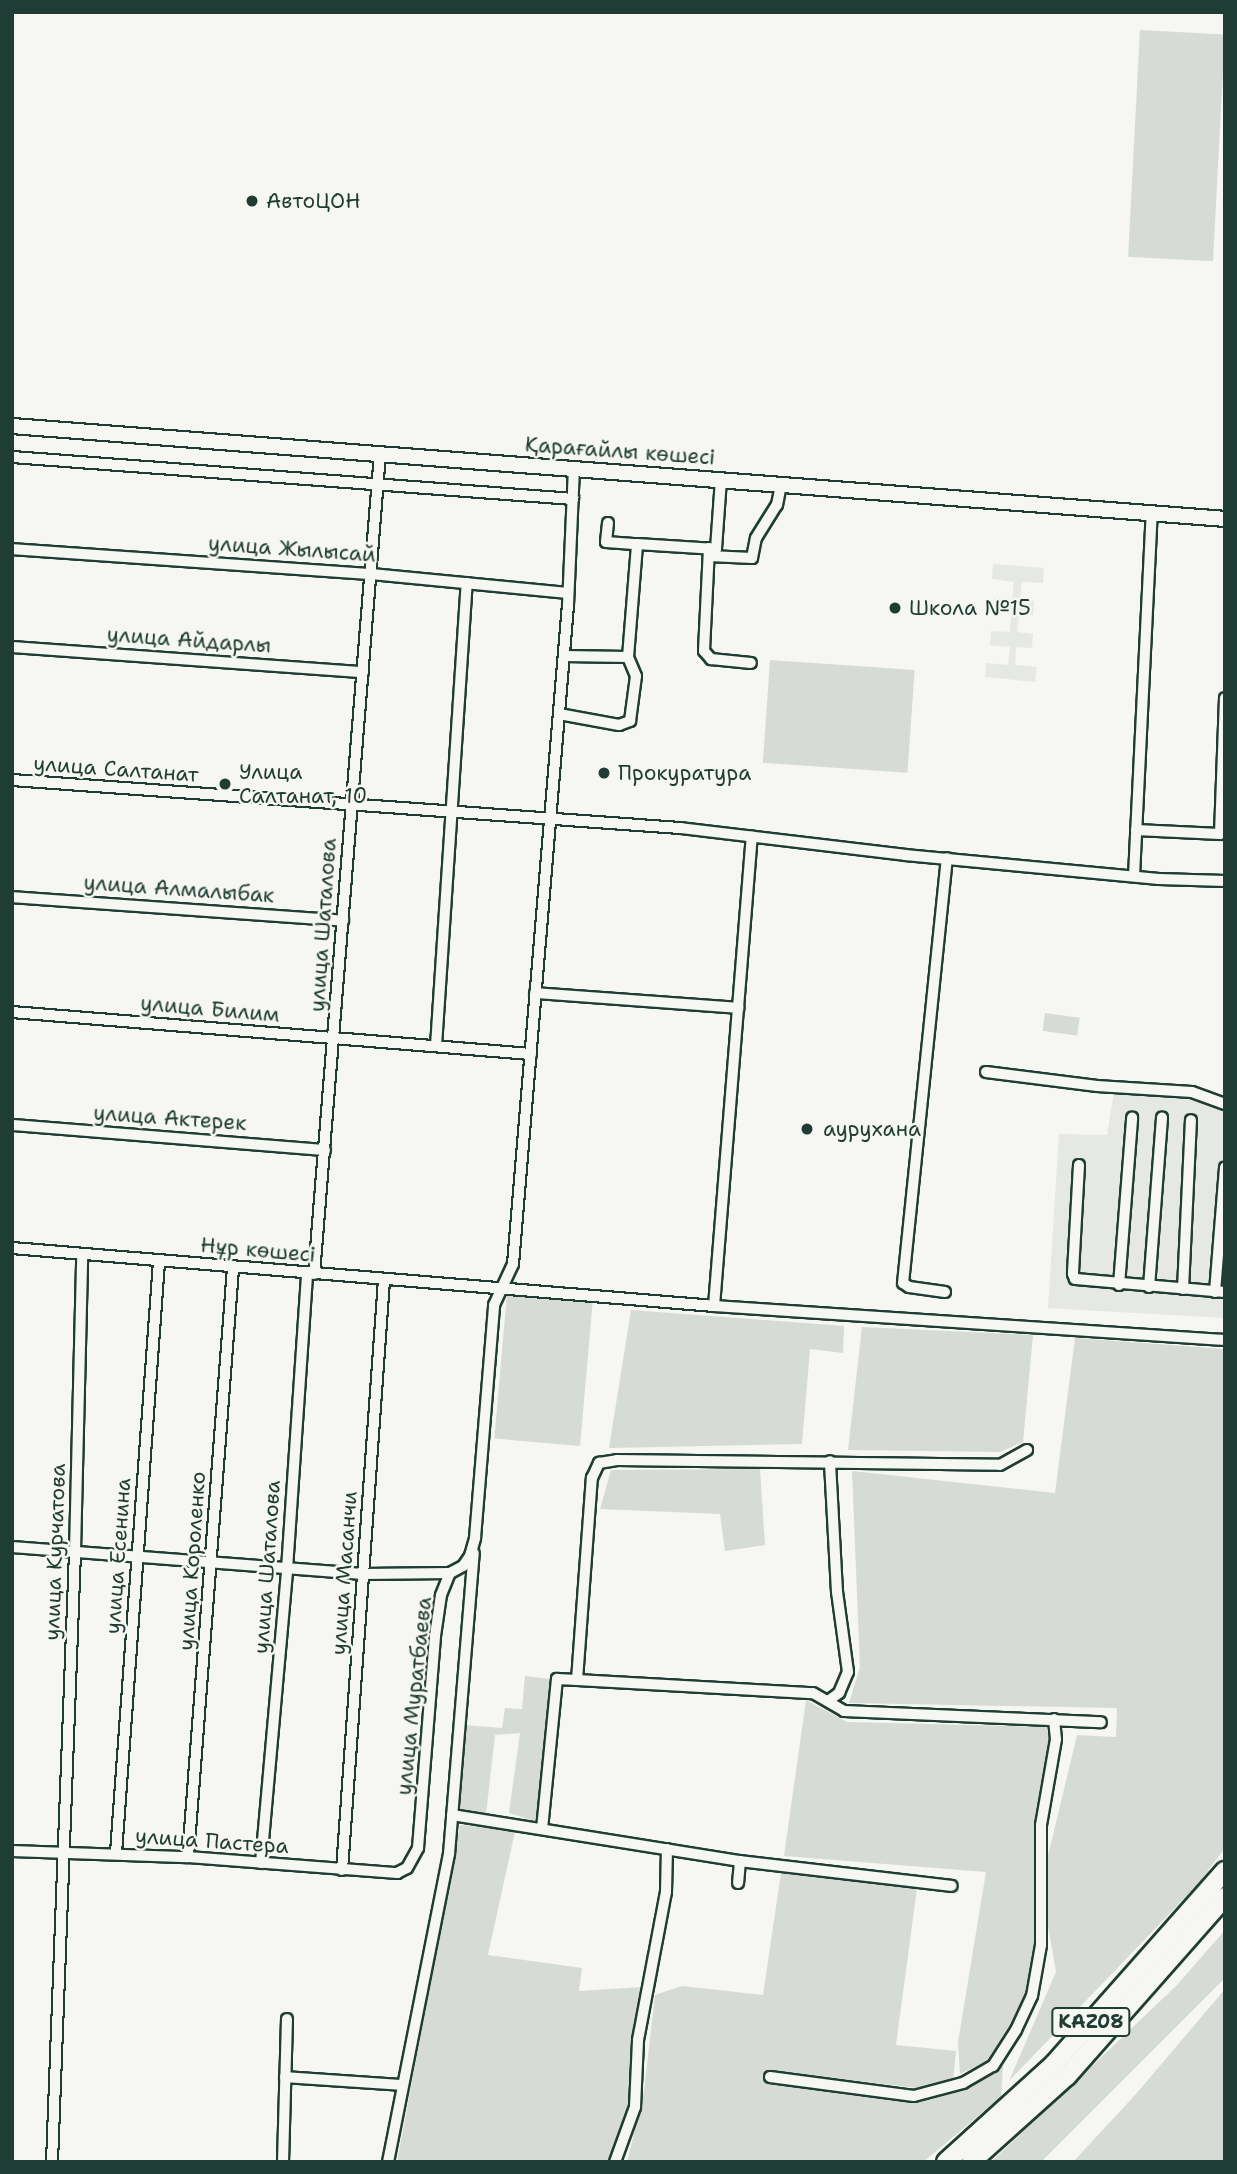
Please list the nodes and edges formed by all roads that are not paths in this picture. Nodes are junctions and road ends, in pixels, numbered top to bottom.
1 (12, 426) edge
2 (380, 454) junction
3 (12, 457) edge
4 (574, 470) junction
5 (721, 479) junction
6 (377, 484) junction
7 (781, 484) junction
8 (573, 499) junction
9 (1152, 513) junction
10 (1225, 519) edge
11 (608, 523) dead end
12 (637, 544) junction
13 (12, 549) edge
14 (709, 552) junction
15 (371, 574) junction
16 (467, 583) junction
17 (569, 593) junction
18 (12, 647) edge
19 (564, 656) junction
20 (628, 657) junction
21 (751, 663) dead end
22 (363, 672) junction
23 (1225, 698) edge
24 (1225, 709) edge
25 (559, 714) junction
26 (12, 780) edge
27 (352, 803) junction
28 (453, 811) junction
29 (551, 819) junction
30 (1136, 830) junction
31 (752, 837) junction
32 (947, 858) junction
33 (1134, 876) junction
34 (1225, 881) edge
35 (12, 897) edge
36 (343, 921) junction
37 (535, 993) junction
38 (738, 1008) junction
39 (12, 1012) edge
40 (334, 1038) junction
41 (436, 1046) junction
42 (531, 1054) junction
43 (986, 1072) dead end
44 (1225, 1104) edge
45 (1162, 1117) dead end
46 (1132, 1118) dead end
47 (1191, 1119) dead end
48 (12, 1125) edge
49 (325, 1150) junction
50 (1079, 1166) dead end
51 (1225, 1167) edge
52 (12, 1248) edge
53 (82, 1255) junction
54 (159, 1262) junction
55 (233, 1268) junction
56 (310, 1274) junction
57 (384, 1280) junction
58 (1119, 1285) junction
59 (501, 1287) junction
60 (1149, 1287) junction
61 (1183, 1289) junction
62 (945, 1292) dead end
63 (1220, 1292) edge
64 (714, 1306) junction
65 (1225, 1340) edge
66 (1027, 1450) dead end
67 (830, 1461) junction
68 (475, 1538) junction
69 (12, 1547) edge
70 (75, 1551) junction
71 (138, 1555) junction
72 (212, 1562) junction
73 (287, 1569) junction
74 (450, 1573) junction
75 (363, 1574) junction
76 (577, 1680) junction
77 (828, 1701) junction
78 (1054, 1719) junction
79 (1101, 1722) dead end
80 (452, 1815) junction
81 (542, 1829) junction
82 (667, 1849) junction
83 (12, 1851) edge
84 (62, 1851) junction
85 (116, 1853) junction
86 (188, 1857) junction
87 (740, 1861) junction
88 (261, 1863) junction
89 (407, 1868) joint
90 (342, 1870) junction
91 (1225, 1871) edge
92 (738, 1883) dead end
93 (952, 1886) dead end
94 (1225, 1897) edge
95 (287, 2019) dead end
96 (285, 2077) junction
97 (770, 2077) dead end
98 (403, 2085) junction
99 (52, 2162) edge
100 (283, 2162) edge
101 (388, 2162) edge
102 (615, 2162) edge
103 (946, 2162) edge
104 (971, 2162) edge

1 - 2 street, Қарағайлы көшесі
2 - 4 street, Қарағайлы көшесі
2 - 6 street, улица Шаталова
3 - 6 street
4 - 5 street, Қарағайлы көшесі
4 - 8 street, улица Муратбаева
5 - 7 street, Қарағайлы көшесі
5 - 14 street
6 - 8 street
6 - 15 street, улица Шаталова
7 - 9 street, Қарағайлы көшесі
7 - 14 street
8 - 17 street, улица Муратбаева
9 - 10 street, Қарағайлы көшесі
9 - 30 street
11 - 12 street
12 - 14 street
12 - 20 street
13 - 15 street, улица Жылысай
14 - 21 street
15 - 16 street, улица Жылысай
15 - 22 street, улица Шаталова
16 - 17 street, улица Жылысай
16 - 28 street
17 - 19 street, улица Муратбаева
18 - 22 street, улица Айдарлы
19 - 20 street
19 - 25 street, улица Муратбаева
20 - 25 street
22 - 27 street, улица Шаталова
23 - 24 street
24 - 30 street
25 - 29 street, улица Муратбаева
26 - 27 street, улица Салтанат
27 - 28 street, улица Салтанат
27 - 36 street, улица Шаталова
28 - 29 street, улица Салтанат
28 - 41 street
29 - 31 street, улица Салтанат
29 - 37 street, улица Муратбаева
30 - 33 street
31 - 32 street, улица Салтанат
31 - 38 street
32 - 33 street, улица Салтанат
32 - 62 street
33 - 34 street, улица Салтанат
35 - 36 street, улица Алмалыбак
36 - 40 street, улица Шаталова
37 - 38 street
37 - 42 street, улица Муратбаева
38 - 64 street
39 - 40 street, улица Билим
40 - 41 street, улица Билим
40 - 49 street, улица Шаталова
41 - 42 street, улица Билим
42 - 59 street, улица Муратбаева
43 - 44 street
45 - 60 street
46 - 58 street
47 - 61 street
48 - 49 street, улица Актерек
49 - 56 street, улица Шаталова
50 - 58 street
51 - 63 street
52 - 53 street, Нұр көшесі
53 - 54 street, Нұр көшесі
53 - 70 street, улица Курчатова
54 - 55 street, Нұр көшесі
54 - 71 street, улица Есенина
55 - 56 street, Нұр көшесі
55 - 72 street, улица Короленко
56 - 57 street, Нұр көшесі
56 - 73 street, улица Шаталова
57 - 59 street, Нұр көшесі
57 - 75 street, улица Масанчи
58 - 60 street
59 - 64 street, Нұр көшесі
59 - 68 street, улица Муратбаева
60 - 61 street
61 - 63 street
64 - 65 street, Нұр көшесі
66 - 67 street
67 - 76 street
67 - 77 street
68 - 74 street, улица Муратбаева
68 - 80 street
69 - 70 street
70 - 71 street
70 - 84 street, улица Курчатова
71 - 72 street
71 - 85 street, улица Есенина
72 - 73 street
72 - 86 street, улица Короленко
73 - 75 street
73 - 88 street, улица Шаталова
74 - 75 street
74 - 89 street, улица Муратбаева
75 - 90 street, улица Масанчи
76 - 77 street
76 - 81 street
77 - 78 street
78 - 79 street
78 - 97 street
80 - 81 street
80 - 98 street
81 - 82 street
82 - 87 street
82 - 102 street
83 - 84 street, улица Пастера
84 - 85 street, улица Пастера
84 - 99 street, улица Курчатова
85 - 86 street, улица Пастера
86 - 88 street, улица Пастера
87 - 92 street
87 - 93 street
88 - 90 street, улица Пастера
89 - 90 street, улица Пастера
91 - 103 highway, KAZ08
94 - 104 highway, KAZ08
95 - 96 street
96 - 98 street
96 - 100 street
98 - 101 street

